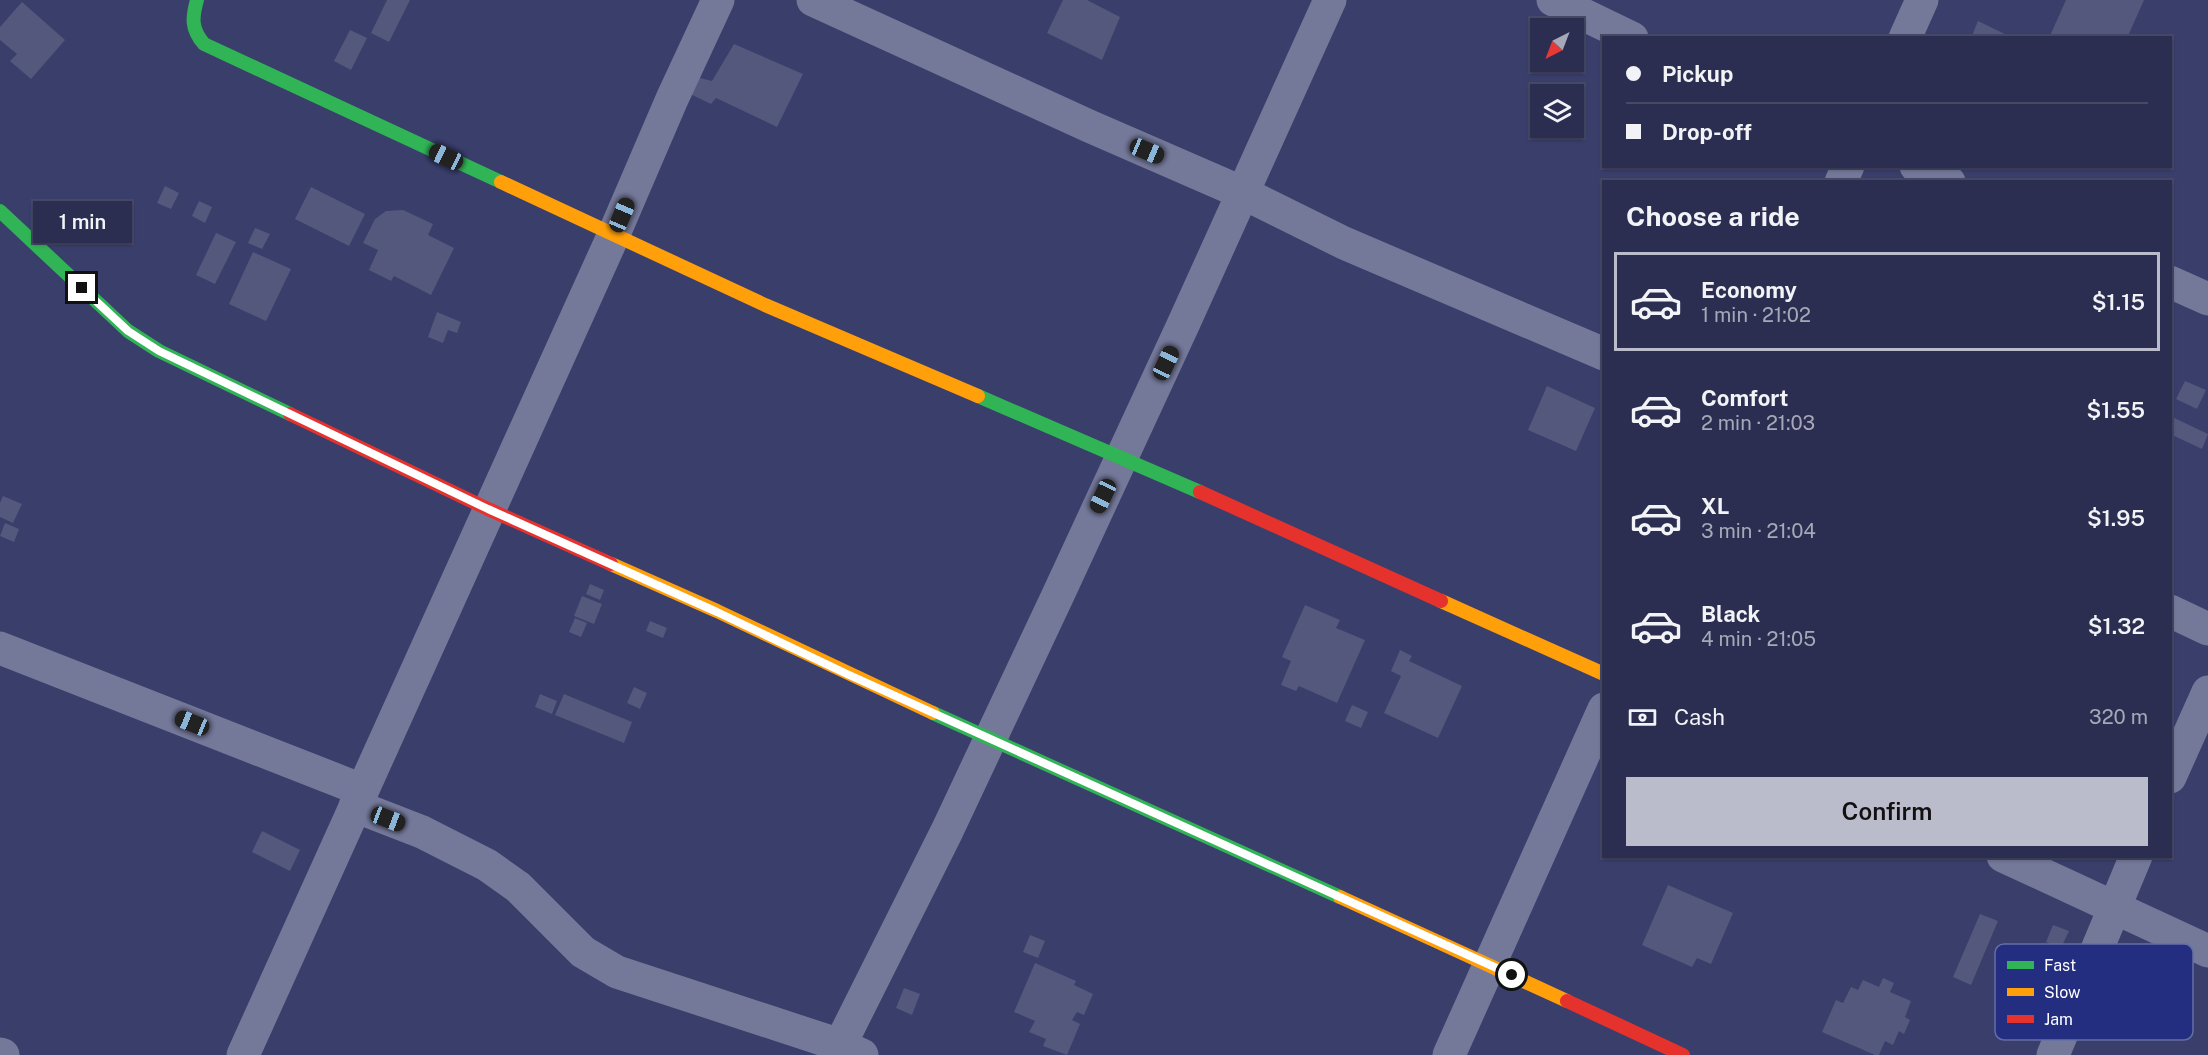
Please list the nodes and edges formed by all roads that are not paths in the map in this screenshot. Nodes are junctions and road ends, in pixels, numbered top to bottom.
1 (197, 0) edge
2 (718, 0) edge
3 (813, 0) edge
4 (1330, 0) edge
5 (1553, 0) edge
6 (1922, 0) edge
7 (1628, 36) edge
8 (1906, 36) edge
9 (1920, 168) edge
10 (1945, 180) edge
11 (1244, 193) junction
12 (0, 211) edge
13 (614, 234) junction
14 (2172, 283) edge
15 (2208, 299) edge
16 (1602, 353) edge
17 (1122, 457) junction
18 (488, 509) junction
19 (2172, 612) edge
20 (2208, 629) edge
21 (0, 648) edge
22 (1602, 673) edge
23 (2208, 692) edge
24 (1602, 713) edge
25 (990, 739) junction
26 (2172, 773) edge
27 (358, 798) junction
28 (2007, 858) edge
29 (2135, 858) edge
30 (2114, 907) junction
31 (2099, 944) edge
32 (2208, 951) edge
33 (1490, 965) junction
34 (2059, 1040) edge
35 (846, 1052) edge
36 (243, 1055) edge
37 (1449, 1055) edge
38 (1683, 1055) edge
39 (2053, 1055) edge

1 - 13 street
2 - 13 street
3 - 11 street
4 - 11 street
5 - 7 street
6 - 8 street
9 - 10 street
11 - 16 street
11 - 17 street
12 - 18 street
13 - 17 street
13 - 18 street
14 - 15 street
17 - 22 street
17 - 25 street
18 - 25 street
18 - 27 street
19 - 20 street
21 - 27 street
23 - 26 street
24 - 33 street
25 - 33 street
25 - 35 street
27 - 35 street
27 - 36 street
28 - 30 street
29 - 30 street
30 - 31 street
30 - 32 street
33 - 37 street
33 - 38 street
34 - 39 street

